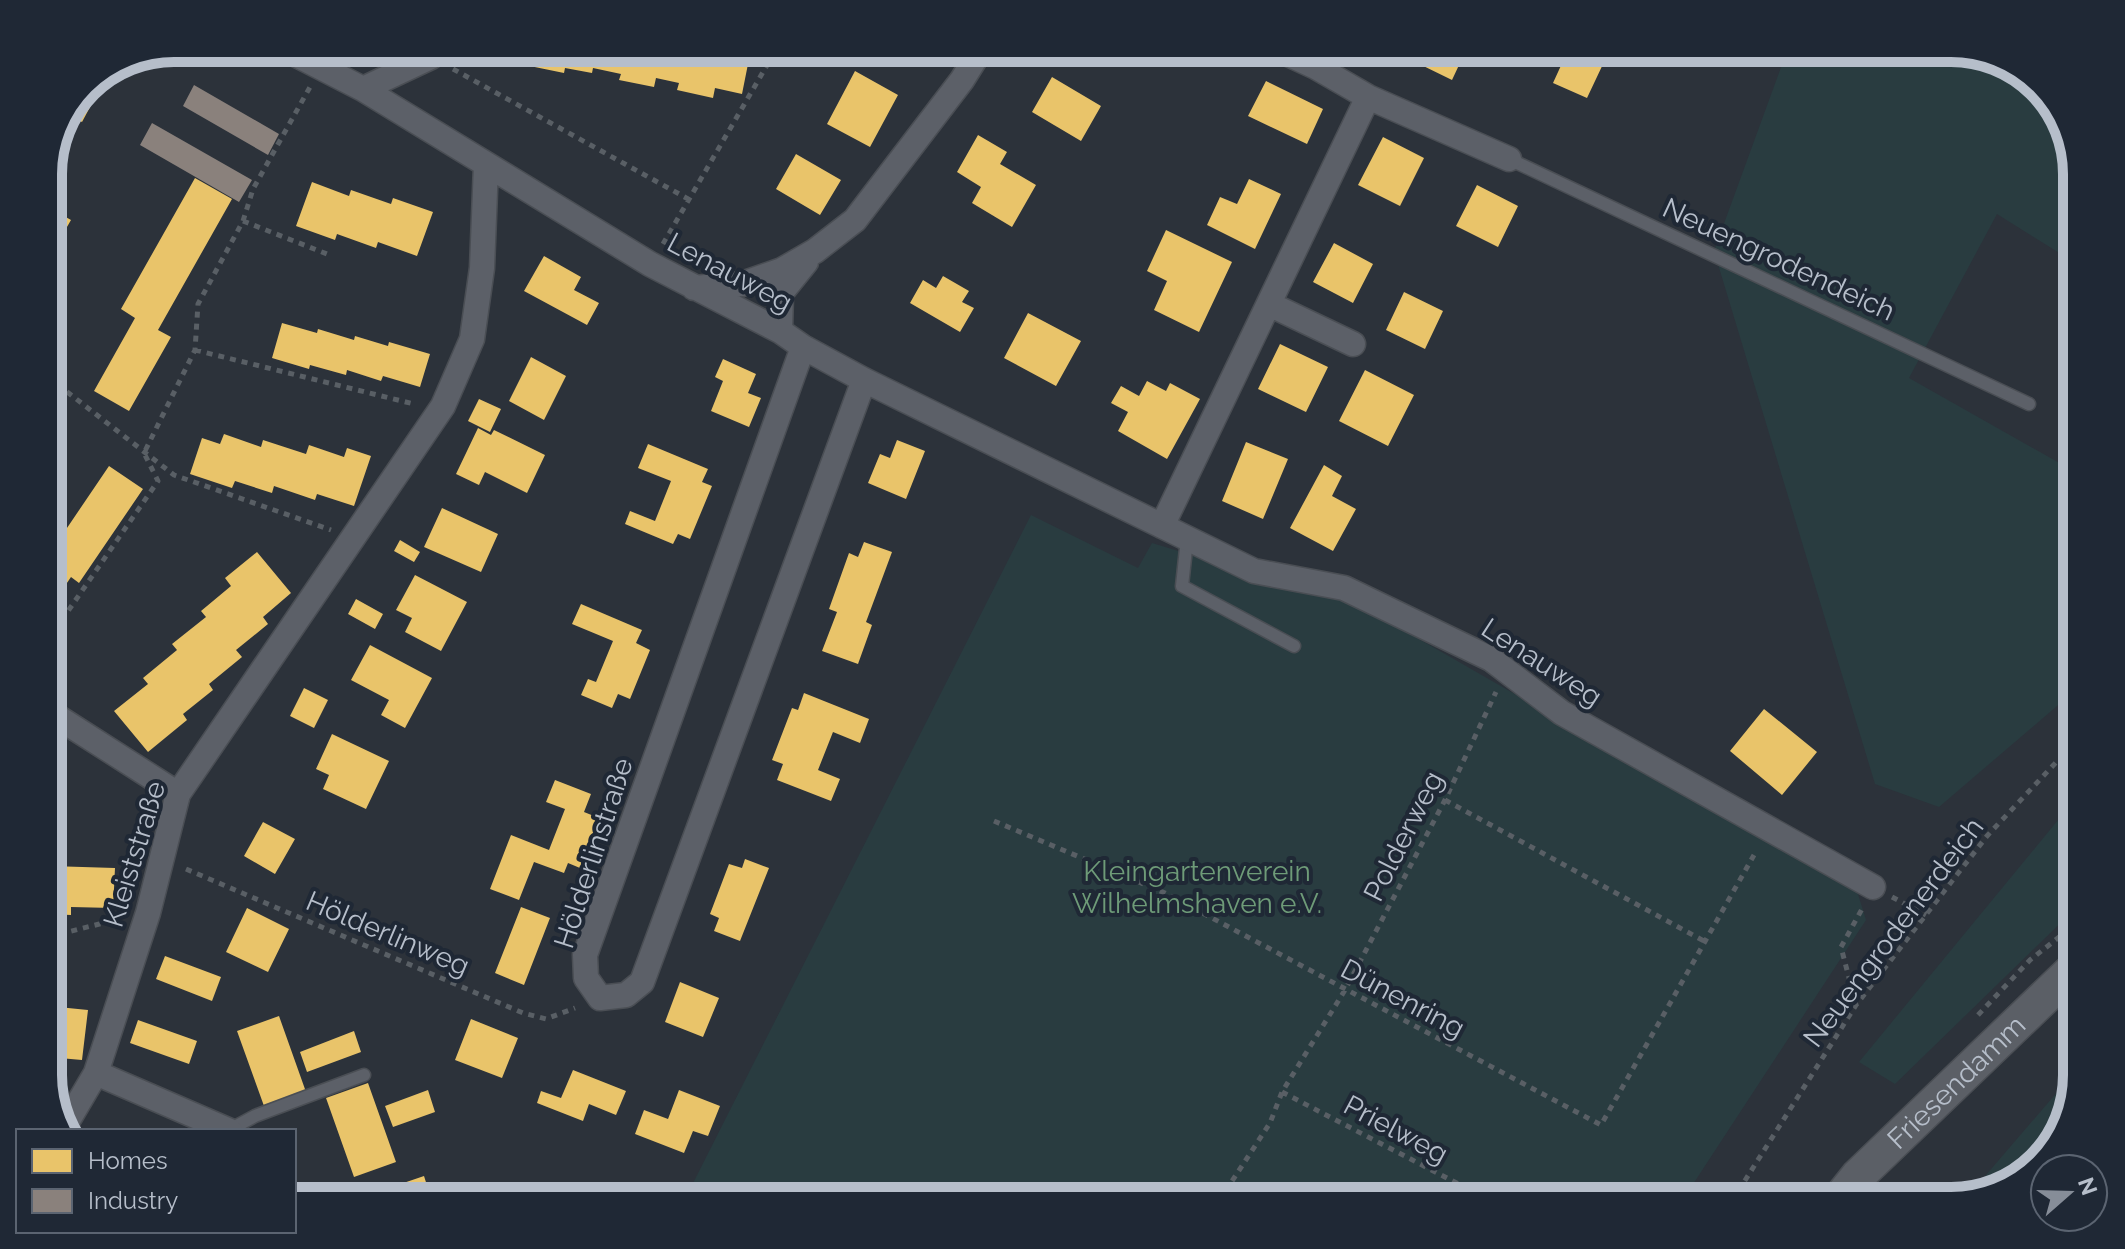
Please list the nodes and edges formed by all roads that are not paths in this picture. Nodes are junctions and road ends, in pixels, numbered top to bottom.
1 (308, 62) edge
2 (417, 62) edge
3 (973, 62) edge
4 (1325, 62) edge
5 (363, 89) junction
6 (1368, 97) junction
7 (1509, 159) joint
8 (486, 165) junction
9 (815, 251) junction
10 (693, 288) junction
11 (1269, 304) junction
12 (780, 331) junction
13 (1353, 344) dead end
14 (803, 347) junction
15 (864, 380) junction
16 (2029, 404) dead end
17 (1162, 526) junction
18 (1187, 539) junction
19 (1294, 646) dead end
20 (62, 720) edge
21 (178, 794) junction
22 (1873, 887) road end
23 (2063, 979) edge
24 (96, 1073) junction
25 (364, 1075) dead end
26 (70, 1116) edge
27 (224, 1129) edge
28 (232, 1129) edge
29 (1849, 1187) edge

1 - 5 street, Lenauweg
2 - 5 street
3 - 9 street
4 - 6 street
5 - 8 street, Lenauweg
6 - 7 street
6 - 11 street
7 - 16 lane, Neuengrodendeich
8 - 10 street, Lenauweg
8 - 21 street, Kleiststraße
9 - 10 street
9 - 12 street
10 - 12 street, Lenauweg
11 - 13 street
11 - 17 street
12 - 14 street, Lenauweg
14 - 15 street, Lenauweg
14 - 15 street, Hölderlinstraße
15 - 17 street, Lenauweg
17 - 18 street, Lenauweg
18 - 19 lane
18 - 22 street, Lenauweg
20 - 21 street
21 - 24 street, Kleiststraße
23 - 29 main road, Friesendamm
24 - 26 street, Kleiststraße
24 - 27 street
25 - 28 lane

